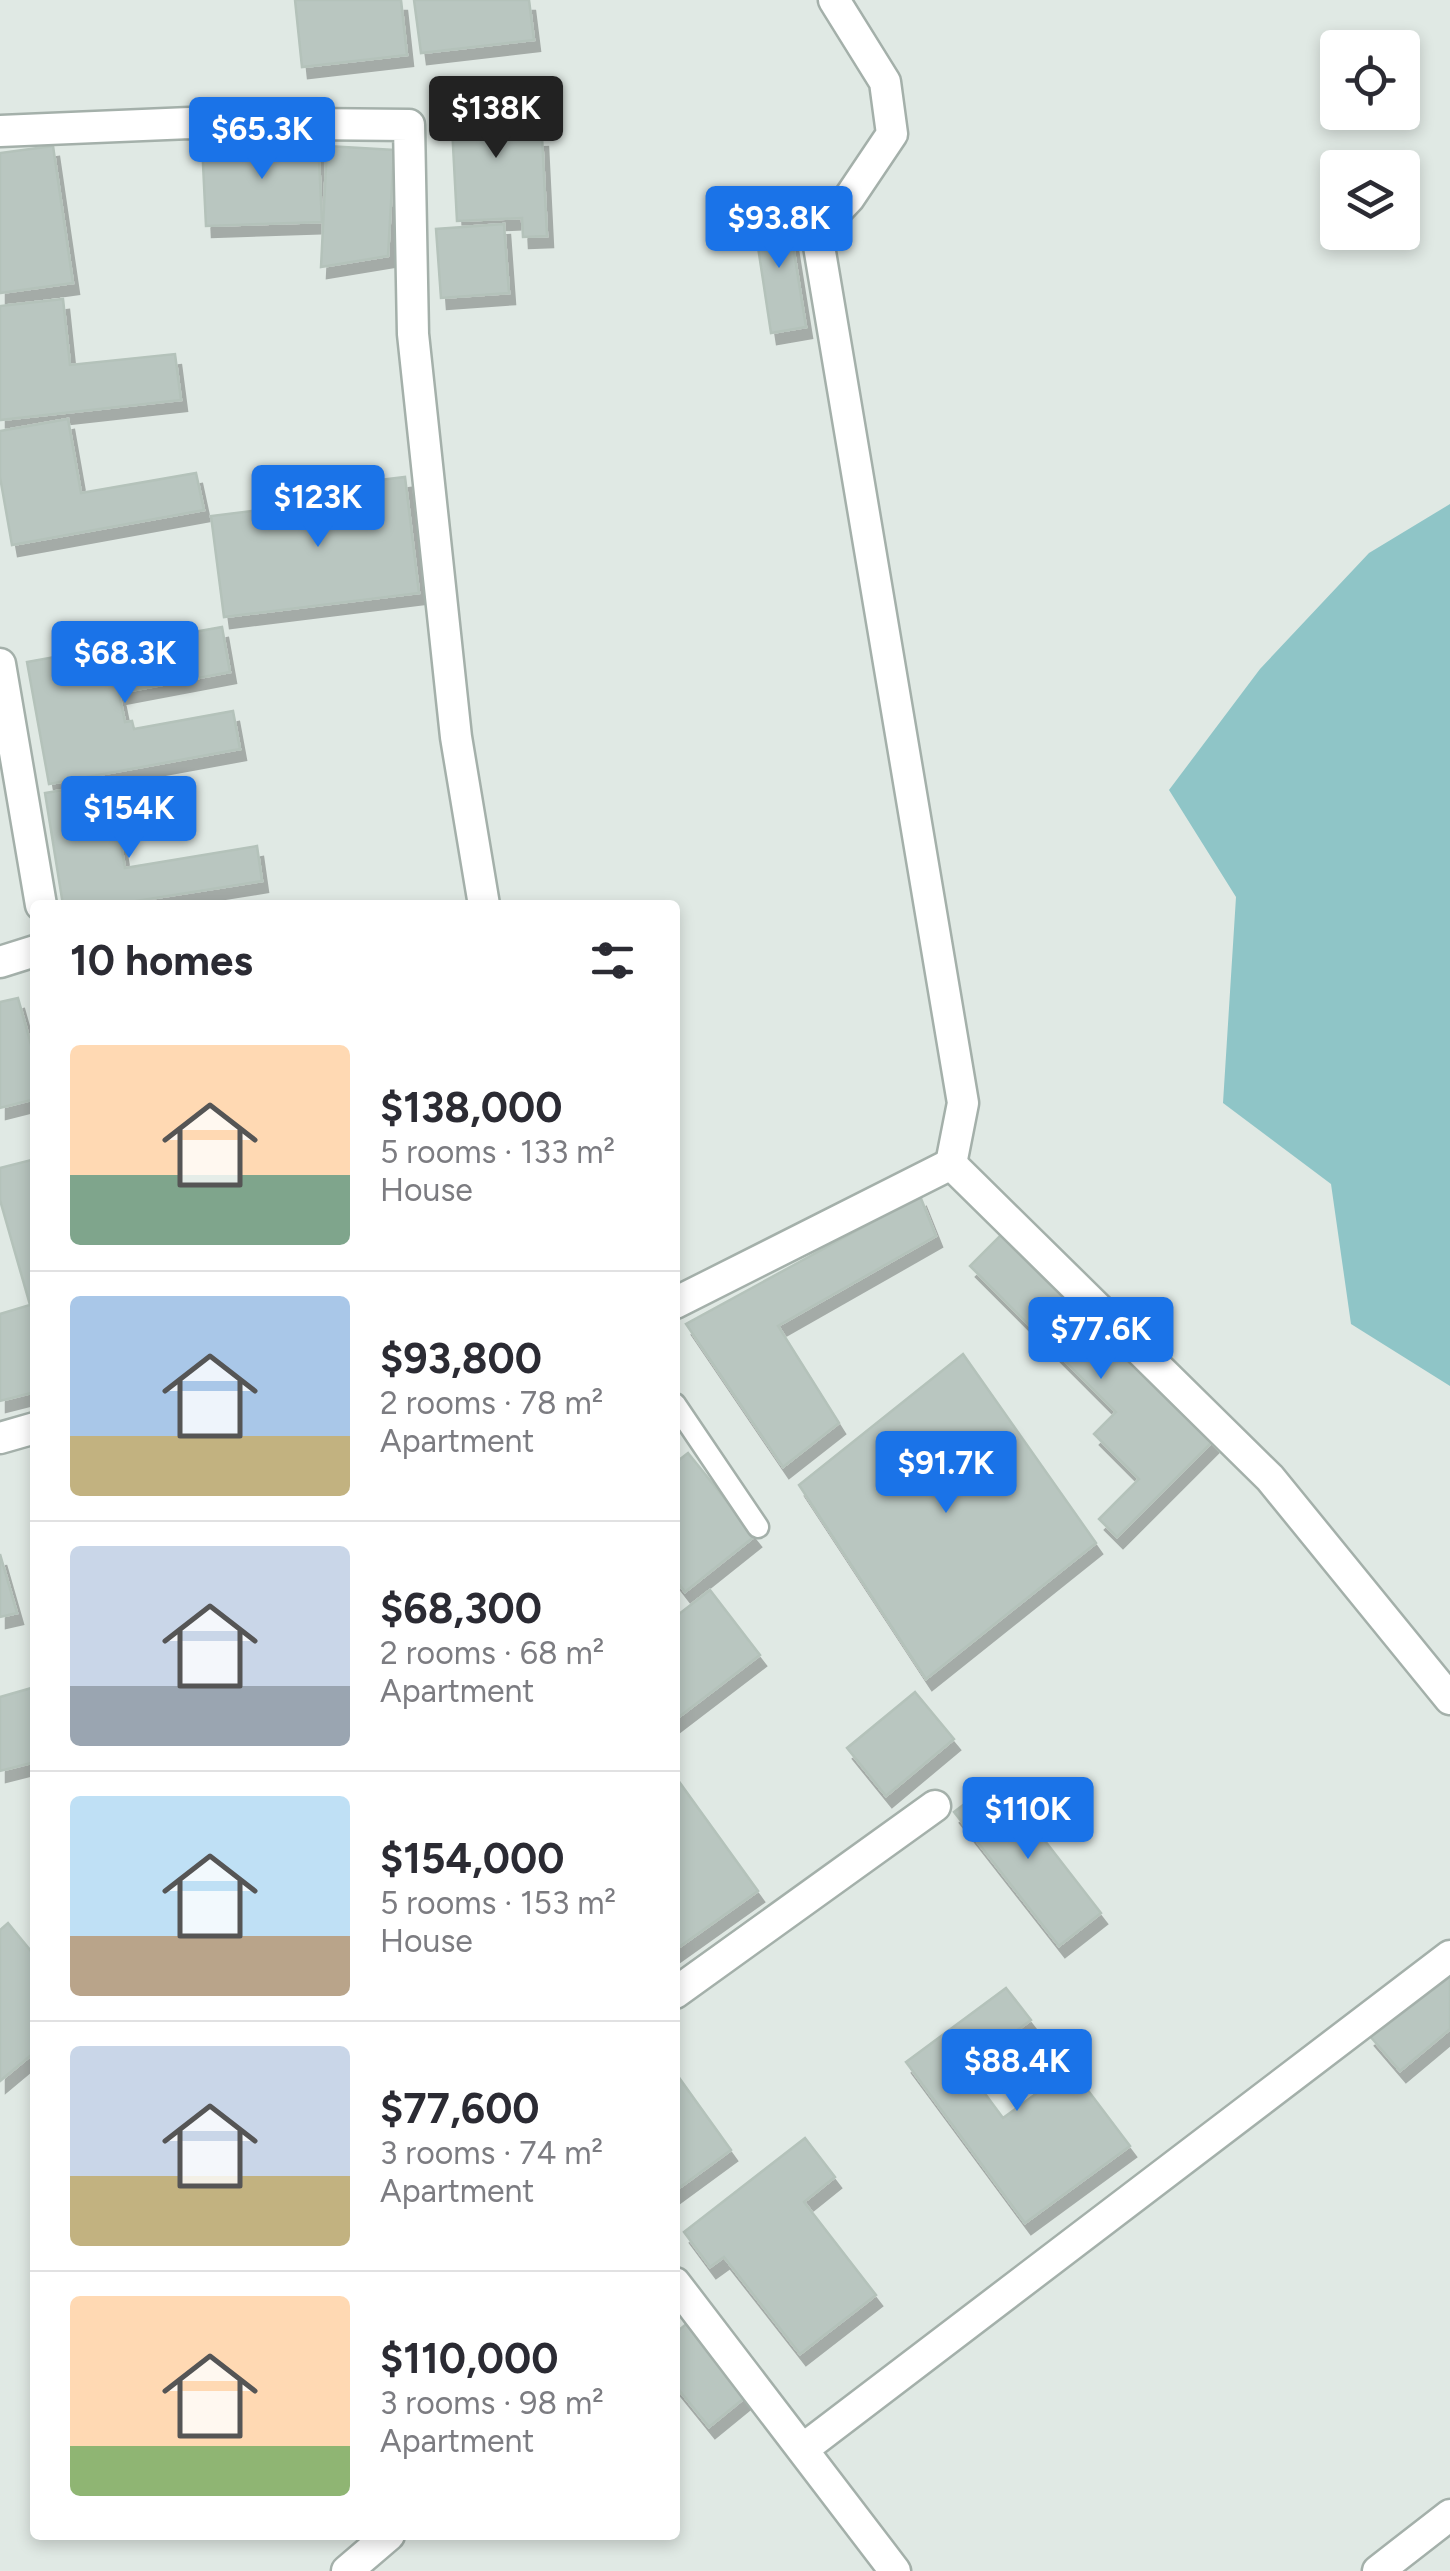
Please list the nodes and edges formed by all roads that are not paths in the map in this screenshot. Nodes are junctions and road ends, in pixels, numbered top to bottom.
1 (834, 0) edge
2 (0, 131) edge
3 (0, 664) edge
4 (39, 900) edge
5 (483, 900) edge
6 (30, 953) edge
7 (0, 962) edge
8 (952, 1164) junction
9 (680, 1300) edge
10 (680, 1411) edge
11 (30, 1429) edge
12 (0, 1438) edge
13 (758, 1527) dead end
14 (1450, 1699) edge
15 (934, 1806) dead end
16 (1450, 1956) edge
17 (680, 1989) edge
18 (680, 2293) edge
19 (802, 2450) junction
20 (1450, 2515) edge
21 (384, 2540) edge
22 (347, 2571) edge
23 (895, 2571) edge
24 (1378, 2571) edge

1 - 8 street
2 - 5 street
3 - 4 street
6 - 7 street
8 - 9 street
8 - 14 street
10 - 13 lane
11 - 12 street
15 - 17 street
16 - 19 street
18 - 19 street
19 - 23 street
20 - 24 street
21 - 22 street

